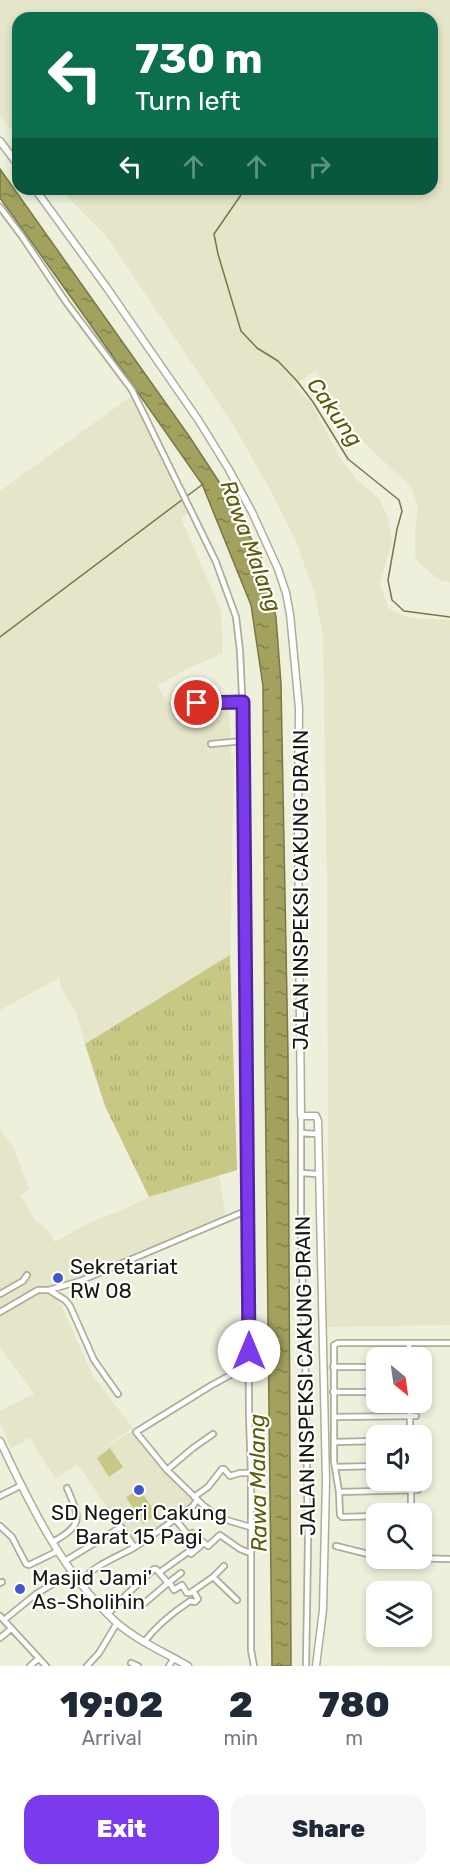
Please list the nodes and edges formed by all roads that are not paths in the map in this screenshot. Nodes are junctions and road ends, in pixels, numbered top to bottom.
1 (0, 141) edge
2 (12, 157) edge
3 (39, 195) edge
4 (0, 207) edge
5 (243, 702) junction
6 (197, 703) dead end
7 (243, 741) junction
8 (211, 744) dead end
9 (301, 1116) junction
10 (301, 1133) junction
11 (317, 1134) junction
12 (301, 1173) junction
13 (318, 1174) junction
14 (248, 1210) junction
15 (27, 1275) dead end
16 (49, 1290) junction
17 (0, 1294) edge
18 (0, 1312) edge
19 (450, 1342) edge
20 (409, 1343) junction
21 (409, 1347) edge
22 (333, 1367) junction
23 (366, 1367) edge
24 (249, 1370) junction
25 (333, 1392) junction
26 (366, 1392) edge
27 (118, 1394) dead end
28 (412, 1413) edge
29 (413, 1416) junction
30 (334, 1417) junction
31 (412, 1425) edge
32 (213, 1434) dead end
33 (0, 1441) edge
34 (366, 1441) edge
35 (334, 1442) junction
36 (366, 1466) edge
37 (335, 1467) junction
38 (167, 1470) junction
39 (251, 1473) junction
40 (22, 1485) junction
41 (67, 1488) dead end
42 (375, 1491) edge
43 (339, 1492) junction
44 (0, 1496) edge
45 (195, 1498) junction
46 (366, 1516) edge
47 (175, 1519) junction
48 (0, 1526) edge
49 (250, 1527) junction
50 (53, 1542) junction
51 (204, 1543) junction
52 (336, 1546) dead end
53 (134, 1547) junction
54 (58, 1551) junction
55 (250, 1553) junction
56 (366, 1554) edge
57 (432, 1559) edge
58 (450, 1559) edge
59 (64, 1561) junction
60 (224, 1566) dead end
61 (157, 1570) junction
62 (71, 1573) junction
63 (182, 1573) dead end
64 (213, 1577) junction
65 (168, 1582) junction
66 (80, 1583) junction
67 (193, 1591) junction
68 (125, 1596) junction
69 (237, 1600) dead end
70 (108, 1614) junction
71 (1, 1618) edge
72 (117, 1623) junction
73 (11, 1629) junction
74 (0, 1638) edge
75 (144, 1642) junction
76 (174, 1658) junction
77 (38, 1659) junction
78 (130, 1663) dead end
79 (30, 1666) edge
80 (46, 1666) edge
81 (87, 1666) edge
82 (138, 1666) edge
83 (169, 1666) edge
84 (188, 1666) edge
85 (254, 1666) edge
86 (306, 1666) edge
87 (316, 1666) edge

1 - 2 street
3 - 9 street, JALAN INSPEKSI CAKUNG DRAIN
4 - 5 street
5 - 6 street
5 - 7 street
7 - 8 street
7 - 14 street
9 - 10 street, JALAN INSPEKSI CAKUNG DRAIN
9 - 11 street
10 - 11 street
10 - 12 street, JALAN INSPEKSI CAKUNG DRAIN
11 - 13 street
12 - 13 street
12 - 86 street, JALAN INSPEKSI CAKUNG DRAIN
13 - 87 street
14 - 16 street
14 - 24 street
15 - 17 street
16 - 18 street
16 - 27 street
19 - 20 street
20 - 21 street
20 - 22 street
22 - 23 street
22 - 25 street
24 - 38 street
24 - 39 street
25 - 26 street
25 - 30 street
28 - 29 street
29 - 30 street
29 - 31 street
30 - 35 street
32 - 38 street
33 - 40 street
34 - 35 street
35 - 37 street
36 - 37 street
37 - 43 street
38 - 45 street
39 - 45 street
39 - 49 street
40 - 44 street
40 - 50 street
41 - 50 street
42 - 43 street
43 - 46 street
45 - 47 street
45 - 49 street
47 - 51 street
47 - 53 street
48 - 54 street
49 - 55 street
50 - 54 street
51 - 55 street
51 - 61 street
52 - 56 street
53 - 59 street
53 - 66 street
54 - 59 street
55 - 85 street
57 - 58 street
59 - 62 street
60 - 64 street
61 - 65 street
61 - 68 street
62 - 66 street
62 - 71 street
63 - 65 street
64 - 67 street
64 - 69 street
65 - 67 street
65 - 68 street
66 - 70 street
67 - 75 street
68 - 70 street
70 - 72 street
71 - 73 street
72 - 75 street
72 - 81 street
73 - 74 street
73 - 77 street
75 - 76 street
76 - 83 street
76 - 84 street
77 - 79 street
77 - 80 street
78 - 82 street

